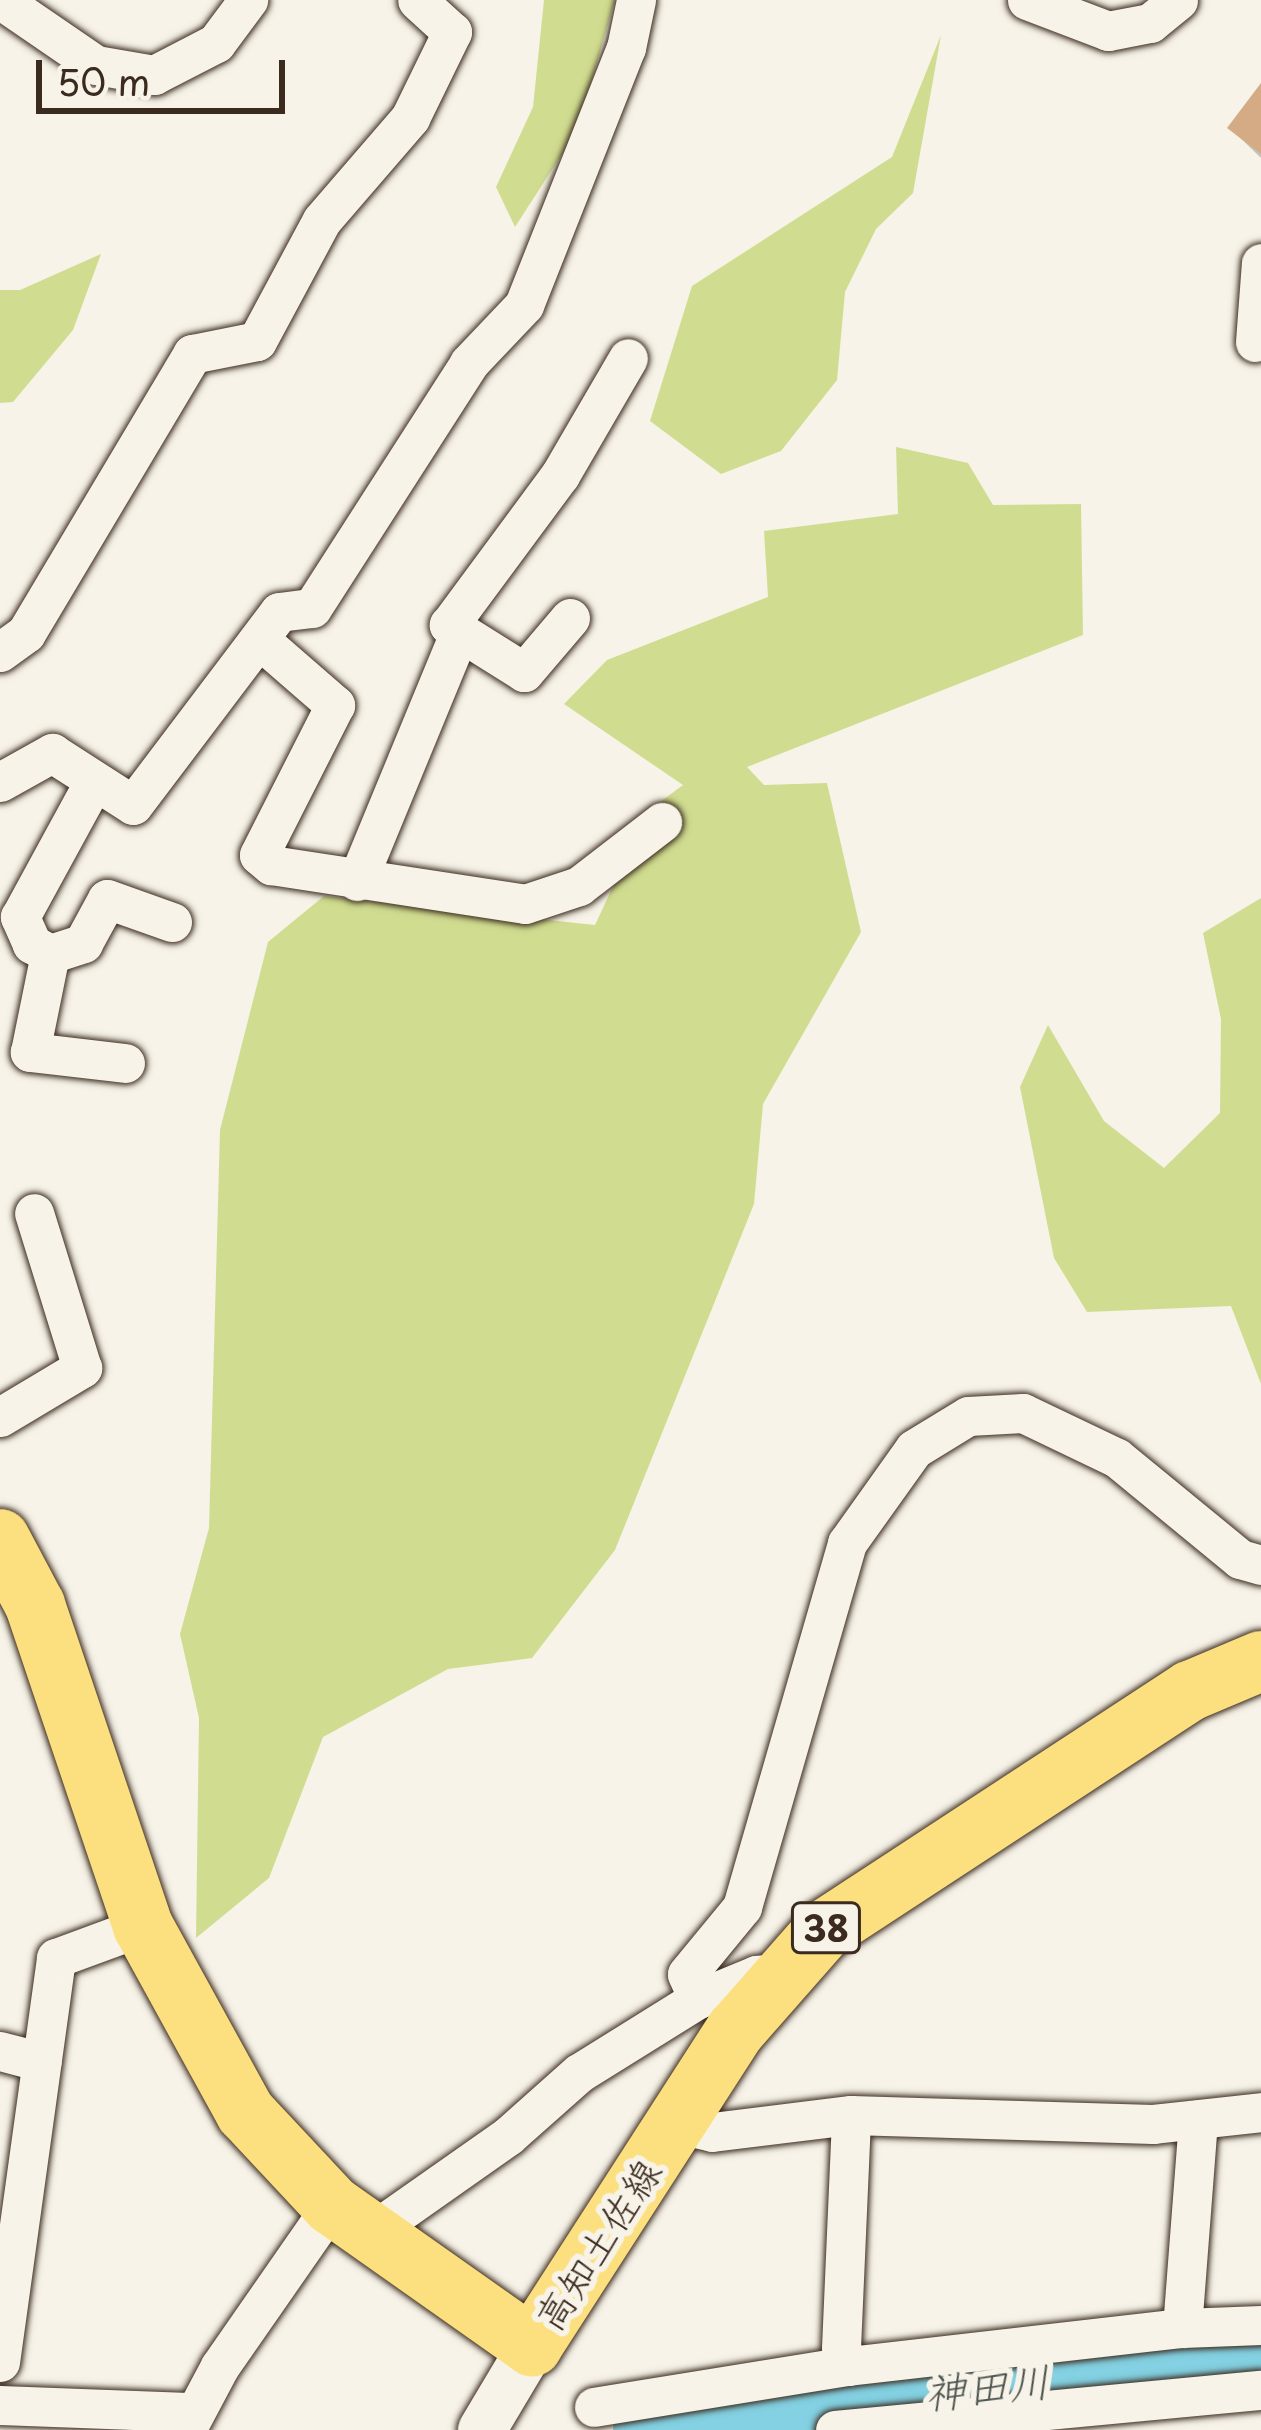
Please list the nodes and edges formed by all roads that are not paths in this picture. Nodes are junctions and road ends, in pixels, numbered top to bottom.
1 (2, 0) edge
2 (248, 0) edge
3 (417, 0) edge
4 (635, 0) edge
5 (1027, 0) edge
6 (1178, 0) edge
7 (1261, 263) edge
8 (1255, 342) dead end
9 (628, 358) dead end
10 (570, 618) dead end
11 (459, 633) junction
12 (259, 639) junction
13 (0, 652) edge
14 (0, 782) edge
15 (93, 783) junction
16 (662, 822) dead end
17 (357, 881) junction
18 (172, 922) dead end
19 (50, 954) junction
20 (125, 1064) dead end
21 (34, 1213) dead end
22 (0, 1417) edge
23 (0, 1539) edge
24 (1261, 1564) edge
25 (18, 1604) edge
26 (1261, 1661) edge
27 (143, 1926) junction
28 (789, 1972) junction
29 (698, 1999) junction
30 (0, 2050) edge
31 (42, 2062) junction
32 (1261, 2112) edge
33 (851, 2115) junction
34 (1198, 2120) junction
35 (674, 2123) junction
36 (351, 2219) junction
37 (9, 2228) edge
38 (1261, 2325) edge
39 (1182, 2328) junction
40 (532, 2346) junction
41 (0, 2362) edge
42 (848, 2366) junction
43 (1261, 2390) edge
44 (0, 2404) edge
45 (594, 2407) dead end
46 (190, 2421) edge
47 (486, 2423) edge
48 (835, 2430) edge

1 - 2 street
3 - 13 street
4 - 12 street
5 - 6 street
7 - 8 street
9 - 11 street
10 - 11 street
11 - 17 street
12 - 15 street
12 - 17 street
14 - 15 street
15 - 19 street
16 - 17 street
18 - 19 street
19 - 20 street
21 - 22 street
23 - 25 main road, 高知土佐線
24 - 29 street
25 - 27 main road, 高知土佐線
26 - 28 main road, 高知土佐線 / 38
27 - 31 street
27 - 36 main road, 高知土佐線
28 - 29 street
28 - 35 main road, 高知土佐線 / 38
29 - 36 street
30 - 31 street
31 - 37 street
32 - 34 street
33 - 34 street
33 - 35 street
33 - 42 street
34 - 39 street
35 - 40 main road, 高知土佐線 / 38
36 - 40 main road, 高知土佐線
36 - 46 street
37 - 41 street
38 - 39 street
39 - 42 street
40 - 47 street
42 - 45 street
43 - 48 street
44 - 46 street

